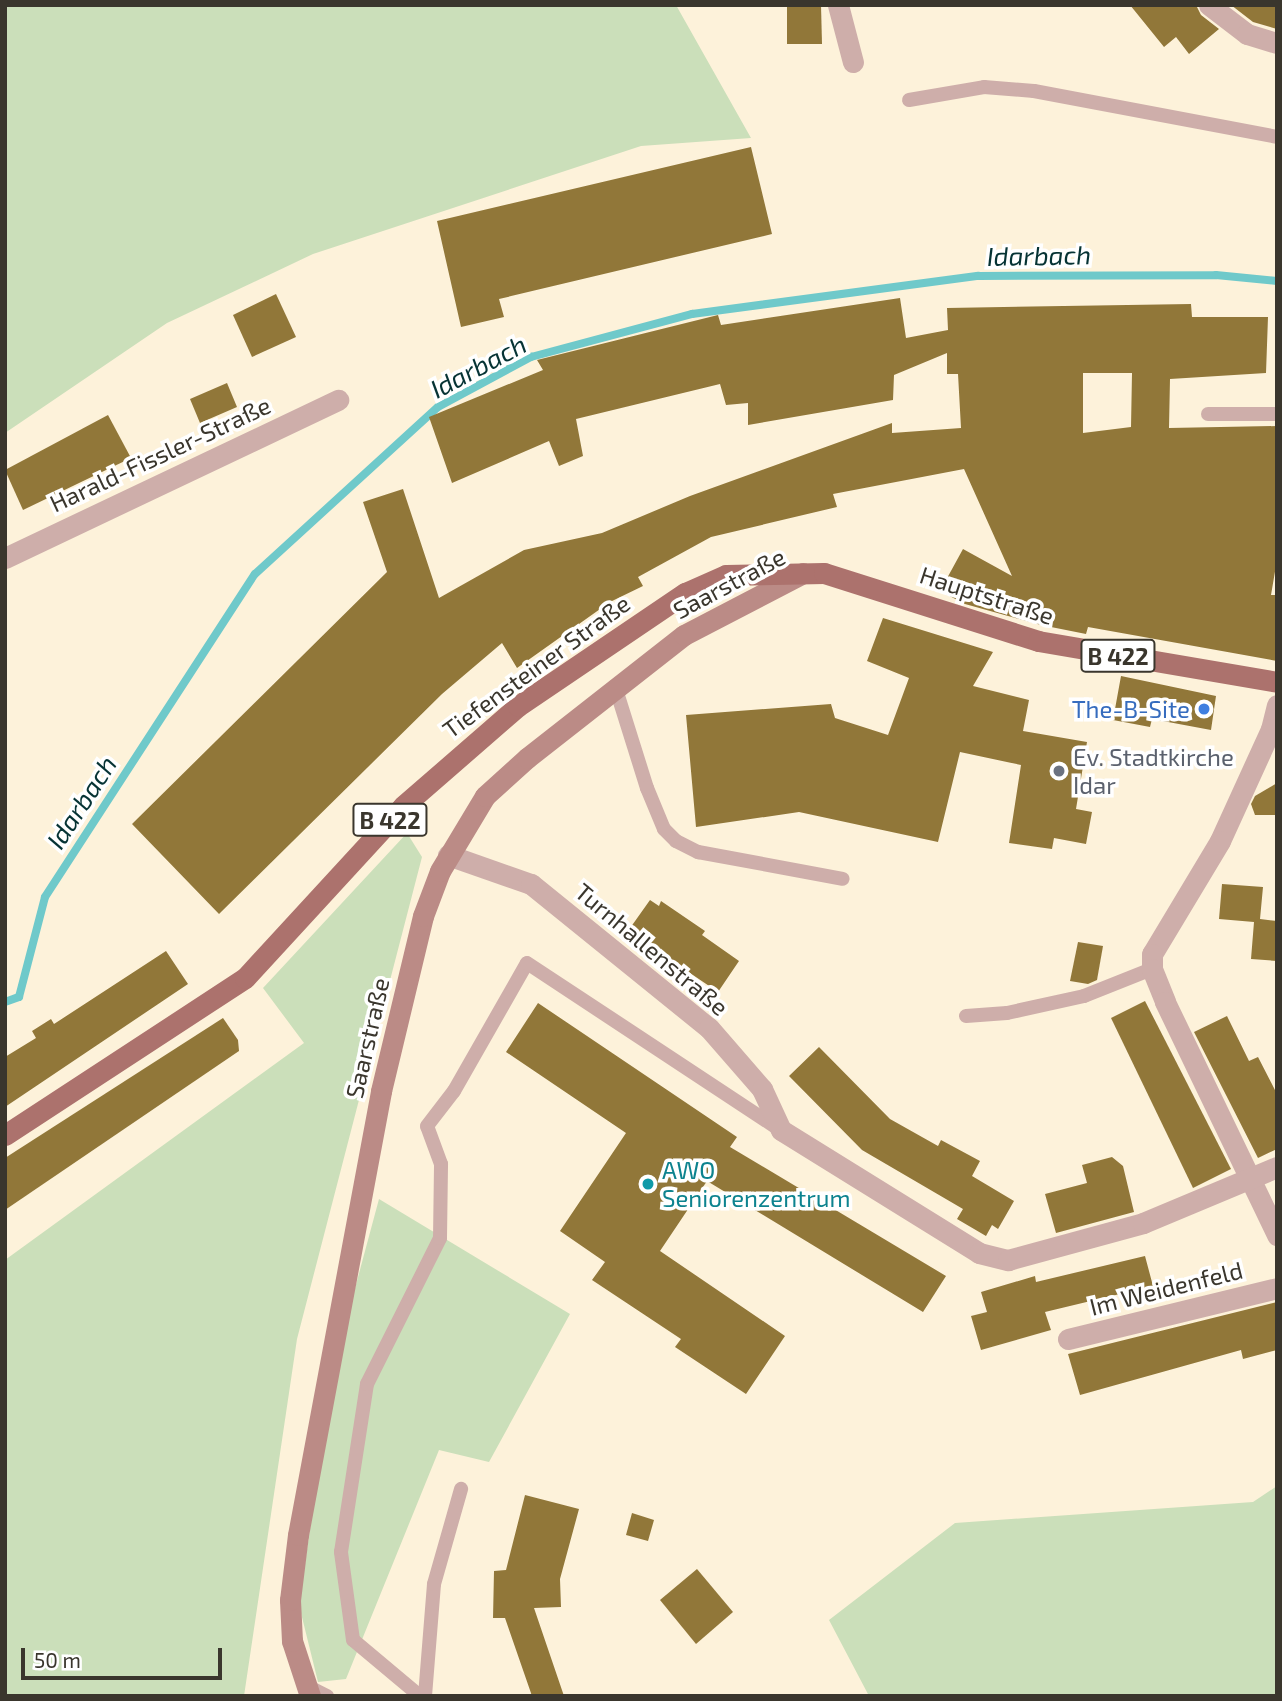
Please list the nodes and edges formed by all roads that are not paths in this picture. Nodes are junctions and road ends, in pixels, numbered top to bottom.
1 (838, 5) edge
2 (1209, 5) edge
3 (1277, 43) edge
4 (853, 62) dead end
5 (909, 100) dead end
6 (1277, 138) edge
7 (338, 400) dead end
8 (1208, 414) dead end
9 (1277, 414) edge
10 (5, 558) edge
11 (808, 570) junction
12 (1277, 682) edge
13 (615, 686) junction
14 (1277, 705) edge
15 (448, 855) junction
16 (844, 879) dead end
17 (1152, 969) junction
18 (966, 1016) dead end
19 (781, 1130) junction
20 (5, 1135) edge
21 (1277, 1167) edge
22 (1250, 1179) junction
23 (1277, 1235) edge
24 (1277, 1288) edge
25 (1068, 1339) dead end
26 (461, 1489) dead end
27 (307, 1690) edge
28 (327, 1696) edge
29 (422, 1696) edge

1 - 4 street
2 - 3 street
5 - 6 lane
7 - 10 street, Harald-Fissler-Straße
8 - 9 lane
11 - 12 main road, Hauptstraße / B 422
11 - 13 street, Saarstraße
11 - 20 main road, Tiefensteiner Straße / B 422
13 - 15 street, Saarstraße
13 - 16 lane
14 - 17 street
15 - 19 street, Turnhallenstraße
15 - 27 street, Saarstraße
17 - 18 lane
17 - 22 street
19 - 22 street
19 - 29 lane
21 - 22 street
22 - 23 street
24 - 25 street, Im Weidenfeld
26 - 29 lane
27 - 28 lane

